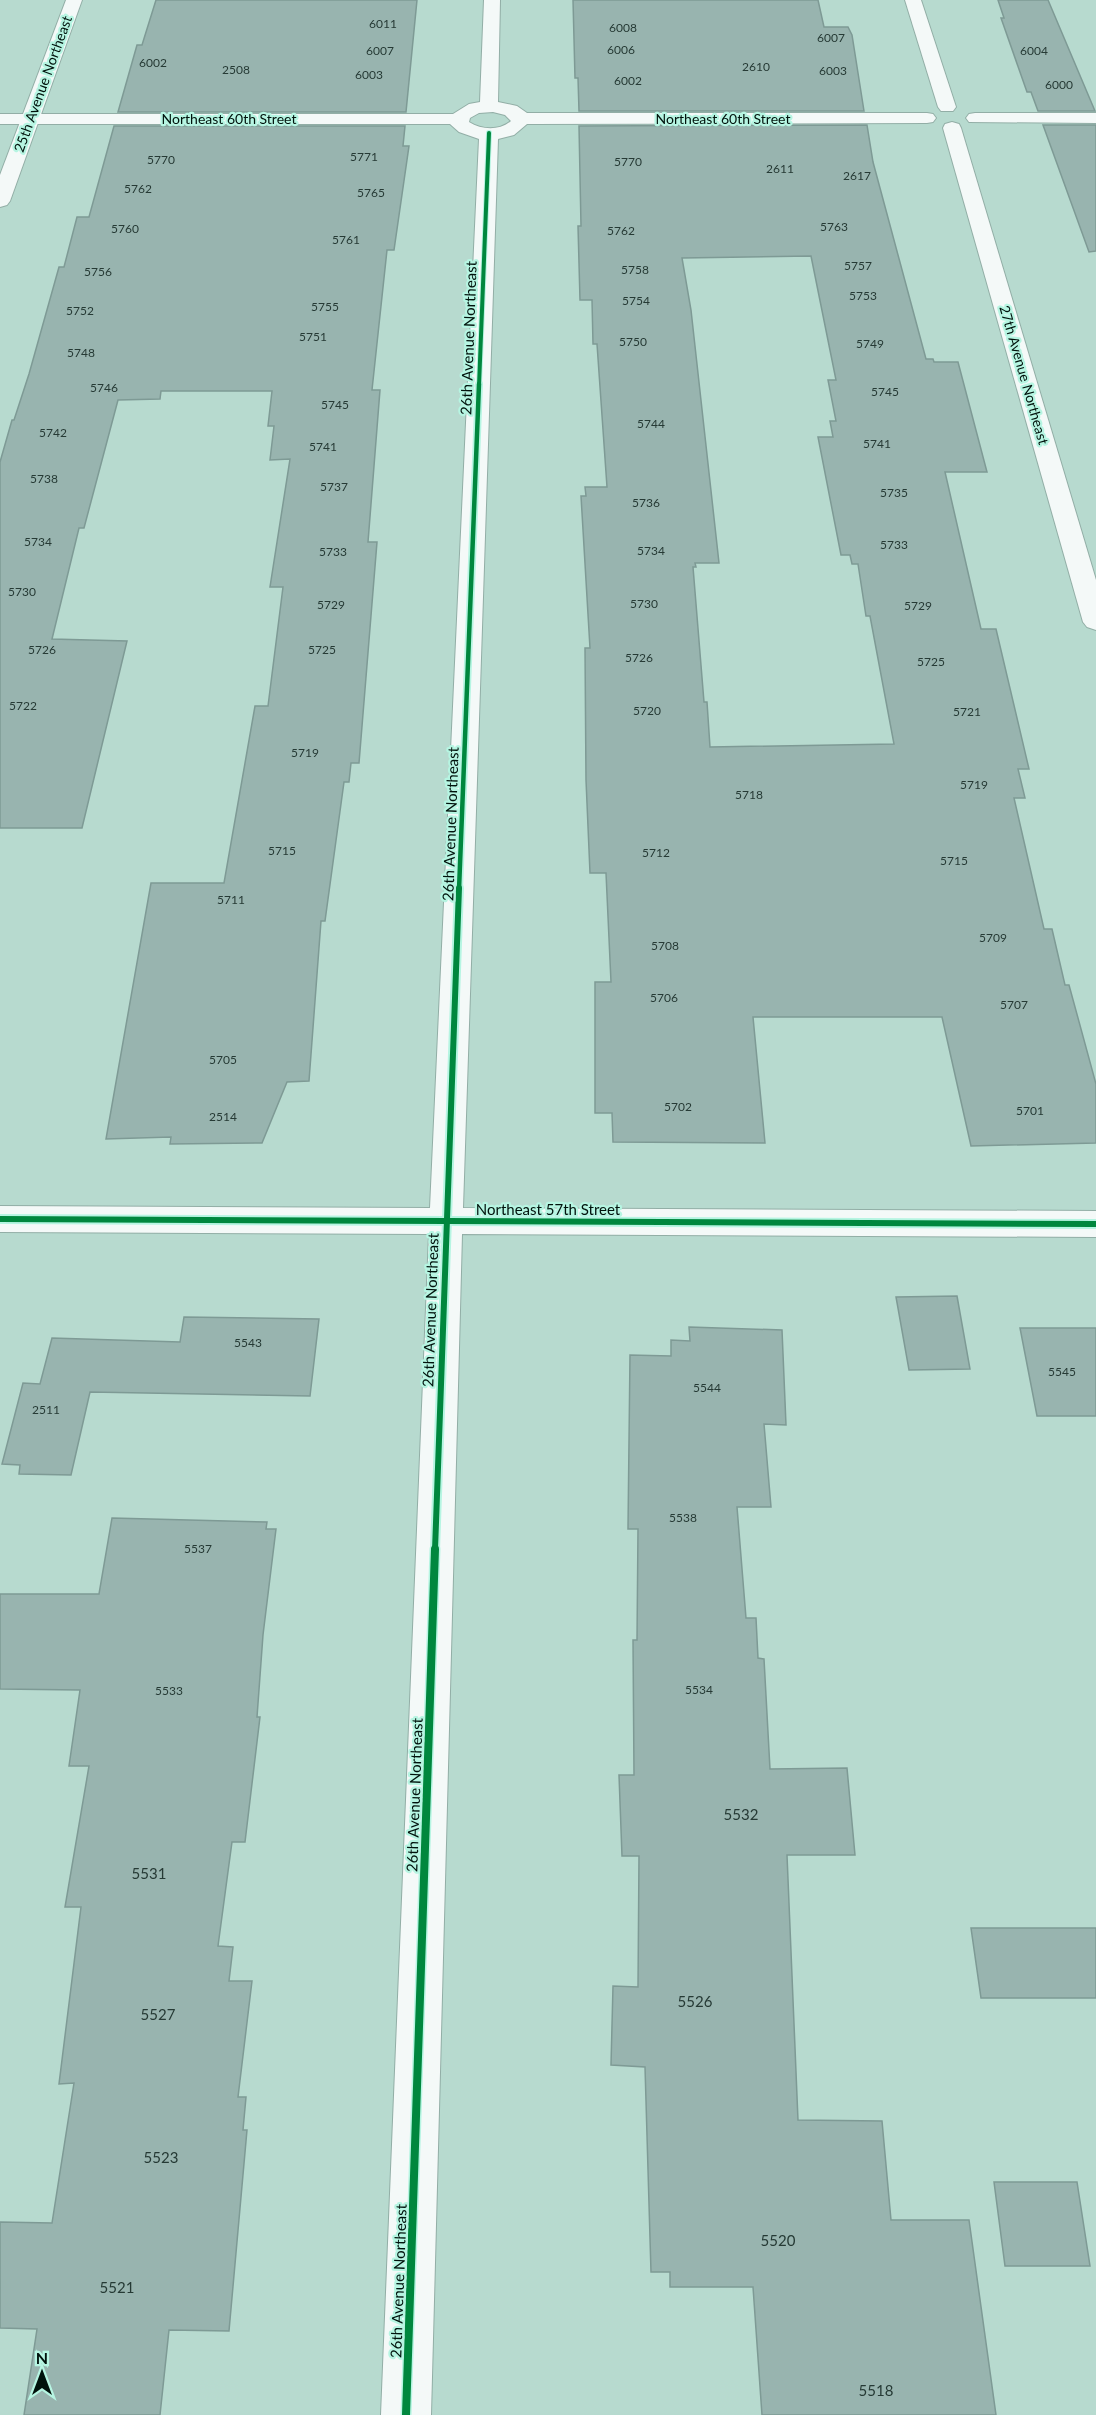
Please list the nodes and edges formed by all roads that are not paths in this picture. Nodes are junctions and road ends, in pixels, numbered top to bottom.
1 (74, 0) edge
2 (492, 0) edge
3 (913, 0) edge
4 (947, 107) junction
5 (927, 118) junction
6 (975, 118) junction
7 (1096, 118) edge
8 (0, 119) edge
9 (29, 119) junction
10 (458, 119) junction
11 (520, 119) junction
12 (489, 120) junction
13 (952, 128) junction
14 (0, 201) edge
15 (1096, 622) edge
16 (0, 1219) edge
17 (446, 1222) junction
18 (1096, 1224) edge
19 (406, 2415) edge

1 - 9 street, 25th Avenue Northeast
2 - 12 street, 26th Avenue Northeast
3 - 4 street
4 - 5 street
4 - 6 street
5 - 11 street, Northeast 60th Street
5 - 13 street
6 - 7 street
6 - 13 street
8 - 9 street, Northeast 60th Street
9 - 10 street, Northeast 60th Street
9 - 14 street, 25th Avenue Northeast
10 - 12 street
10 - 12 street
11 - 12 street
11 - 12 street
12 - 17 street, 26th Avenue Northeast
13 - 15 street, 27th Avenue Northeast
16 - 17 street, Northeast 57th Street
17 - 18 street, Northeast 57th Street
17 - 19 street, 26th Avenue Northeast

